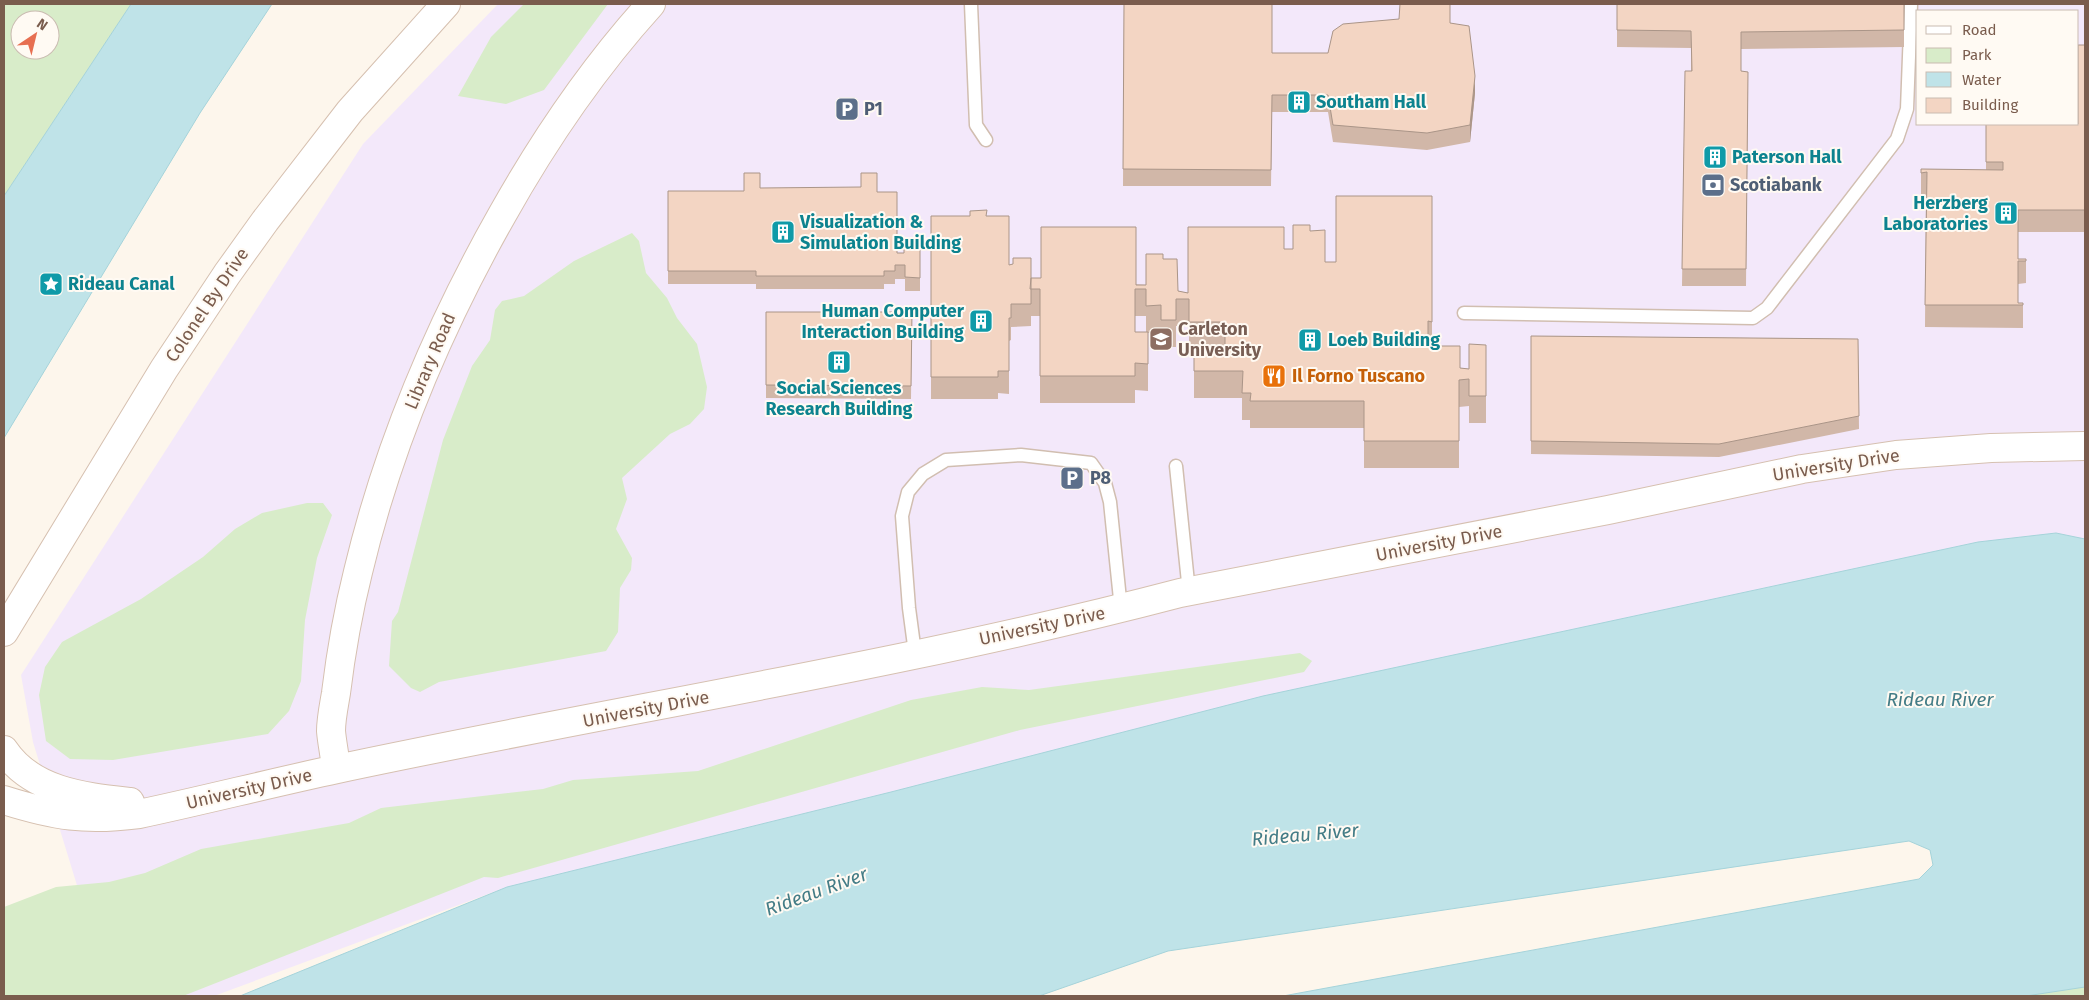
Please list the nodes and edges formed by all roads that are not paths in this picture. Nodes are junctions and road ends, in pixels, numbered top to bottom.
1 (446, 4) edge
2 (650, 4) edge
3 (971, 4) edge
4 (1910, 4) edge
5 (986, 140) dead end
6 (1464, 313) dead end
7 (2085, 446) edge
8 (1176, 466) dead end
9 (1189, 592) junction
10 (28, 594) junction
11 (1121, 608) junction
12 (4, 632) edge
13 (4, 648) edge
14 (915, 653) junction
15 (4, 750) edge
16 (336, 769) junction
17 (4, 800) edge
18 (174, 806) junction

1 - 10 street, Colonel By Drive
2 - 16 street, Library Road
3 - 5 lane
4 - 6 lane
7 - 9 street, University Drive
8 - 9 lane
9 - 11 street, University Drive
10 - 12 street, Colonel By Drive
10 - 13 street
11 - 14 street, University Drive
11 - 14 lane
14 - 16 street, University Drive
15 - 18 street
16 - 18 street, University Drive
17 - 18 street, University Drive

